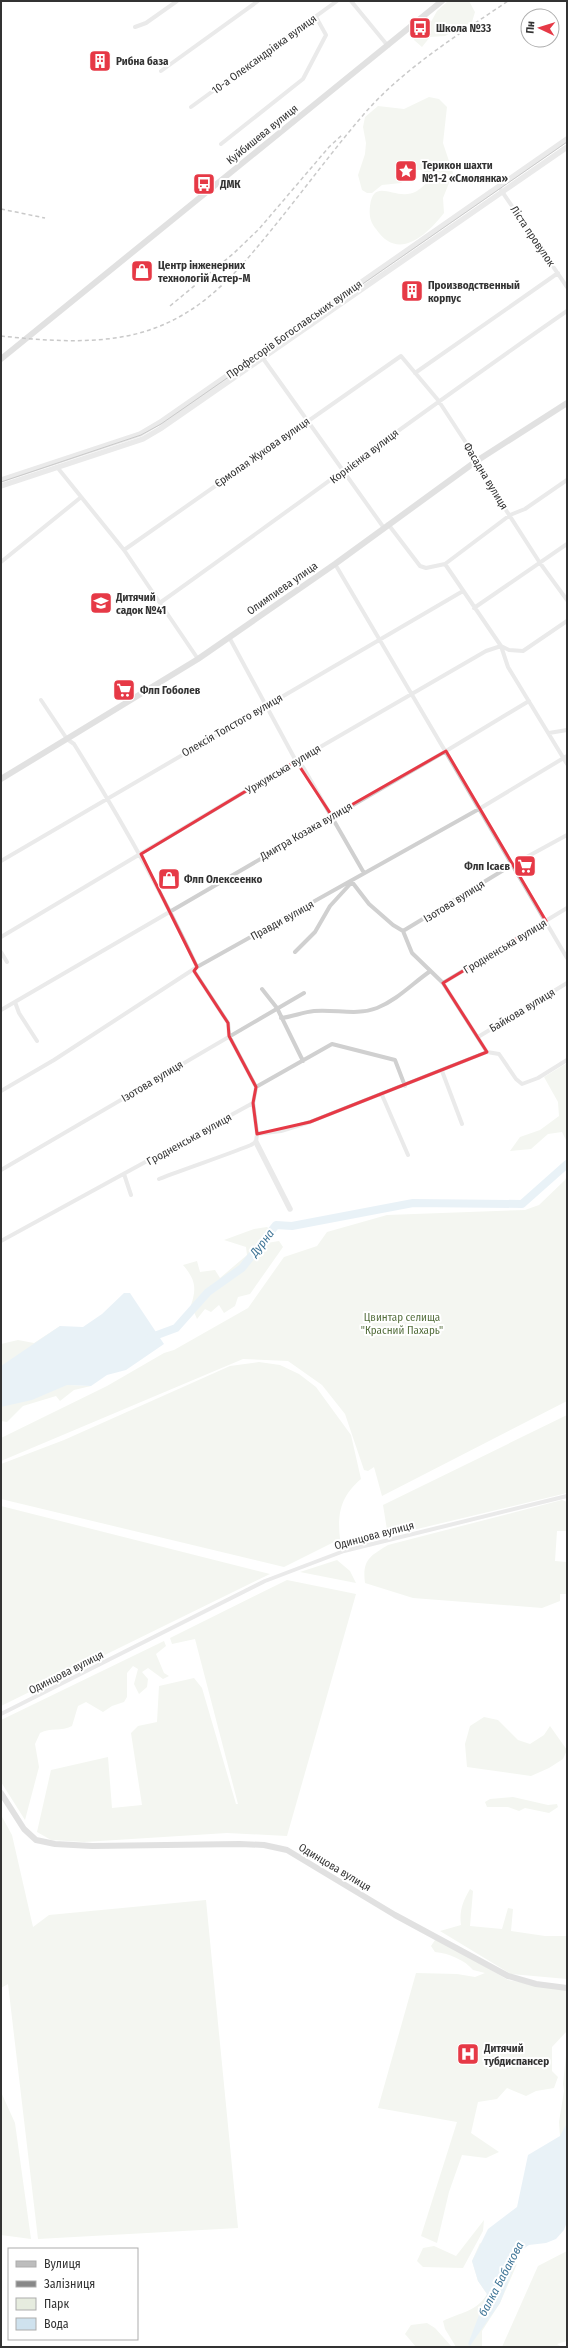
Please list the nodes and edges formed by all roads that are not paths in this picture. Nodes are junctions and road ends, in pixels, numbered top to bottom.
1 (177, 1) edge
2 (258, 1) edge
3 (337, 1) edge
4 (351, 1) edge
5 (442, 1) edge
6 (316, 17) junction
7 (135, 27) dead end
8 (388, 46) junction
9 (161, 71) dead end
10 (191, 107) dead end
11 (567, 139) edge
12 (221, 144) dead end
13 (567, 147) edge
14 (499, 186) junction
15 (503, 192) junction
16 (558, 273) junction
17 (567, 287) edge
18 (567, 311) edge
19 (258, 353) junction
20 (401, 356) joint
21 (262, 358) junction
22 (1, 359) edge
23 (415, 373) junction
24 (438, 400) junction
25 (567, 403) edge
26 (308, 419) junction
27 (475, 462) junction
28 (55, 465) junction
29 (344, 472) junction
30 (1, 480) edge
31 (567, 480) edge
32 (1, 486) edge
33 (80, 498) junction
34 (510, 515) junction
35 (386, 526) junction
36 (567, 544) edge
37 (124, 550) junction
38 (2, 559) edge
39 (540, 563) junction
40 (335, 564) junction
41 (445, 564) junction
42 (463, 591) junction
43 (567, 600) edge
44 (161, 602) junction
45 (474, 608) junction
46 (567, 621) edge
47 (229, 637) junction
48 (381, 639) junction
49 (501, 646) junction
50 (198, 659) junction
51 (414, 694) junction
52 (41, 700) dead end
53 (529, 701) junction
54 (266, 705) junction
55 (567, 730) edge
56 (549, 733) junction
57 (67, 739) junction
58 (446, 751) junction
59 (565, 757) edge
60 (296, 761) junction
61 (567, 764) edge
62 (1, 779) edge
63 (108, 798) junction
64 (479, 809) junction
65 (332, 816) junction
66 (567, 835) edge
67 (140, 854) junction
68 (1, 861) edge
69 (512, 865) junction
70 (364, 874) junction
71 (352, 882) junction
72 (567, 908) edge
73 (171, 911) junction
74 (546, 921) junction
75 (403, 932) junction
76 (1, 937) edge
77 (1, 952) edge
78 (295, 952) dead end
79 (567, 958) edge
80 (7, 962) dead end
81 (196, 969) junction
82 (429, 972) junction
83 (443, 983) junction
84 (567, 984) edge
85 (262, 989) dead end
86 (304, 993) dead end
87 (15, 1002) junction
88 (277, 1008) junction
89 (1, 1010) edge
90 (281, 1018) junction
91 (229, 1036) junction
92 (478, 1037) junction
93 (37, 1041) dead end
94 (487, 1052) junction
95 (567, 1060) edge
96 (303, 1061) junction
97 (442, 1071) junction
98 (405, 1086) junction
99 (256, 1087) junction
100 (1, 1091) edge
101 (382, 1095) junction
102 (253, 1103) junction
103 (462, 1124) dead end
104 (257, 1134) junction
105 (256, 1142) junction
106 (408, 1155) dead end
107 (1, 1170) edge
108 (124, 1174) junction
109 (160, 1179) dead end
110 (131, 1194) dead end
111 (290, 1209) dead end
112 (1, 1242) edge
113 (567, 1496) edge
114 (1, 1714) edge
115 (1, 1793) edge
116 (567, 1988) edge

1 - 7 street
2 - 9 street
3 - 6 street, 10-а Олександрівка вулиця
4 - 8 street
5 - 8 main road, Куйбишева вулиця
6 - 10 street, 10-а Олександрівка вулиця
6 - 12 street
8 - 22 main road, Куйбишева вулиця
11 - 14 street, Професорів Богославських вулиця
13 - 15 street, Професорів Богославських вулиця
14 - 15 street, Ліста провулок
14 - 19 street, Професорів Богославських вулиця
15 - 16 street, Ліста провулок
15 - 21 street, Професорів Богославських вулиця
16 - 17 street, Ліста провулок
16 - 23 street
18 - 24 street, Корнієнка вулиця
19 - 21 street
19 - 28 street, Професорів Богославських вулиця
20 - 23 street, Фасадна вулиця
20 - 26 street, Єрмолая Жукова вулиця
21 - 26 street
21 - 28 street, Професорів Богославських вулиця
23 - 24 street, Фасадна вулиця
24 - 27 street, Фасадна вулиця
24 - 29 street, Корнієнка вулиця
25 - 27 main road, Олимпиева улица
26 - 29 street
26 - 37 street, Єрмолая Жукова вулиця
27 - 34 street, Фасадна вулиця
27 - 35 main road, Олимпиева улица
28 - 30 street, Професорів Богославських вулиця
28 - 32 street, Професорів Богославських вулиця
28 - 33 street
29 - 35 street
29 - 44 street, Корнієнка вулиця
31 - 34 street
33 - 37 street
33 - 38 street
34 - 39 street, Фасадна вулиця
34 - 41 street
35 - 40 main road, Олимпиева улица
35 - 41 street
36 - 39 street
37 - 44 street
39 - 43 street, Фасадна вулиця
39 - 45 street
40 - 47 main road, Олимпиева улица
40 - 48 street
41 - 42 street
42 - 45 street
42 - 48 street, Олексія Толстого вулиця
44 - 50 street
45 - 49 street
46 - 49 street
47 - 50 main road, Олимпиева улица
47 - 54 street
48 - 51 street
48 - 54 street, Олексія Толстого вулиця
49 - 51 street, Уржумська вулиця
49 - 53 street
50 - 57 main road, Олимпиева улица
51 - 58 street
51 - 60 street, Уржумська вулиця
52 - 57 street
53 - 56 street
53 - 58 street, Дмитра Козака вулиця
54 - 60 street
54 - 63 street, Олексія Толстого вулиця
55 - 56 street
56 - 59 street
57 - 62 main road, Олимпиева улица
57 - 63 street
58 - 64 street
58 - 65 street, Дмитра Козака вулиця
59 - 61 street
59 - 64 street, Правди вулиця
60 - 65 street
60 - 67 street, Уржумська вулиця
63 - 67 street
63 - 68 street, Олексія Толстого вулиця
64 - 69 street
64 - 70 street, Правди вулиця
65 - 70 street
65 - 73 street, Дмитра Козака вулиця
66 - 69 street, Ізотова вулиця
67 - 73 street
67 - 76 street, Уржумська вулиця
69 - 74 street
69 - 75 street, Ізотова вулиця
70 - 71 street, Правди вулиця
71 - 75 street
71 - 78 street
71 - 81 street, Правди вулиця
72 - 74 street, Гродненська вулиця
73 - 81 street
73 - 87 street, Дмитра Козака вулиця
74 - 79 street
74 - 83 street, Гродненська вулиця
75 - 82 street
77 - 80 street
81 - 91 street
81 - 100 street, Правди вулиця
82 - 83 street
82 - 90 street
83 - 92 street
84 - 92 street, Байкова вулиця
85 - 88 street
86 - 88 street, Ізотова вулиця
87 - 89 street, Дмитра Козака вулиця
87 - 93 street
88 - 90 street
88 - 91 street, Ізотова вулиця
90 - 96 street
91 - 99 street
91 - 107 street, Ізотова вулиця
92 - 94 street
94 - 95 street
94 - 97 street
96 - 98 street
96 - 99 street
97 - 98 street
97 - 103 street
98 - 101 street
99 - 102 street
101 - 104 street
101 - 106 street
102 - 104 street
102 - 108 street, Гродненська вулиця
104 - 105 street
105 - 109 street
105 - 111 street
108 - 110 street
108 - 112 street, Гродненська вулиця
113 - 114 street, Одинцова вулиця
115 - 116 main road, Одинцова вулиця

